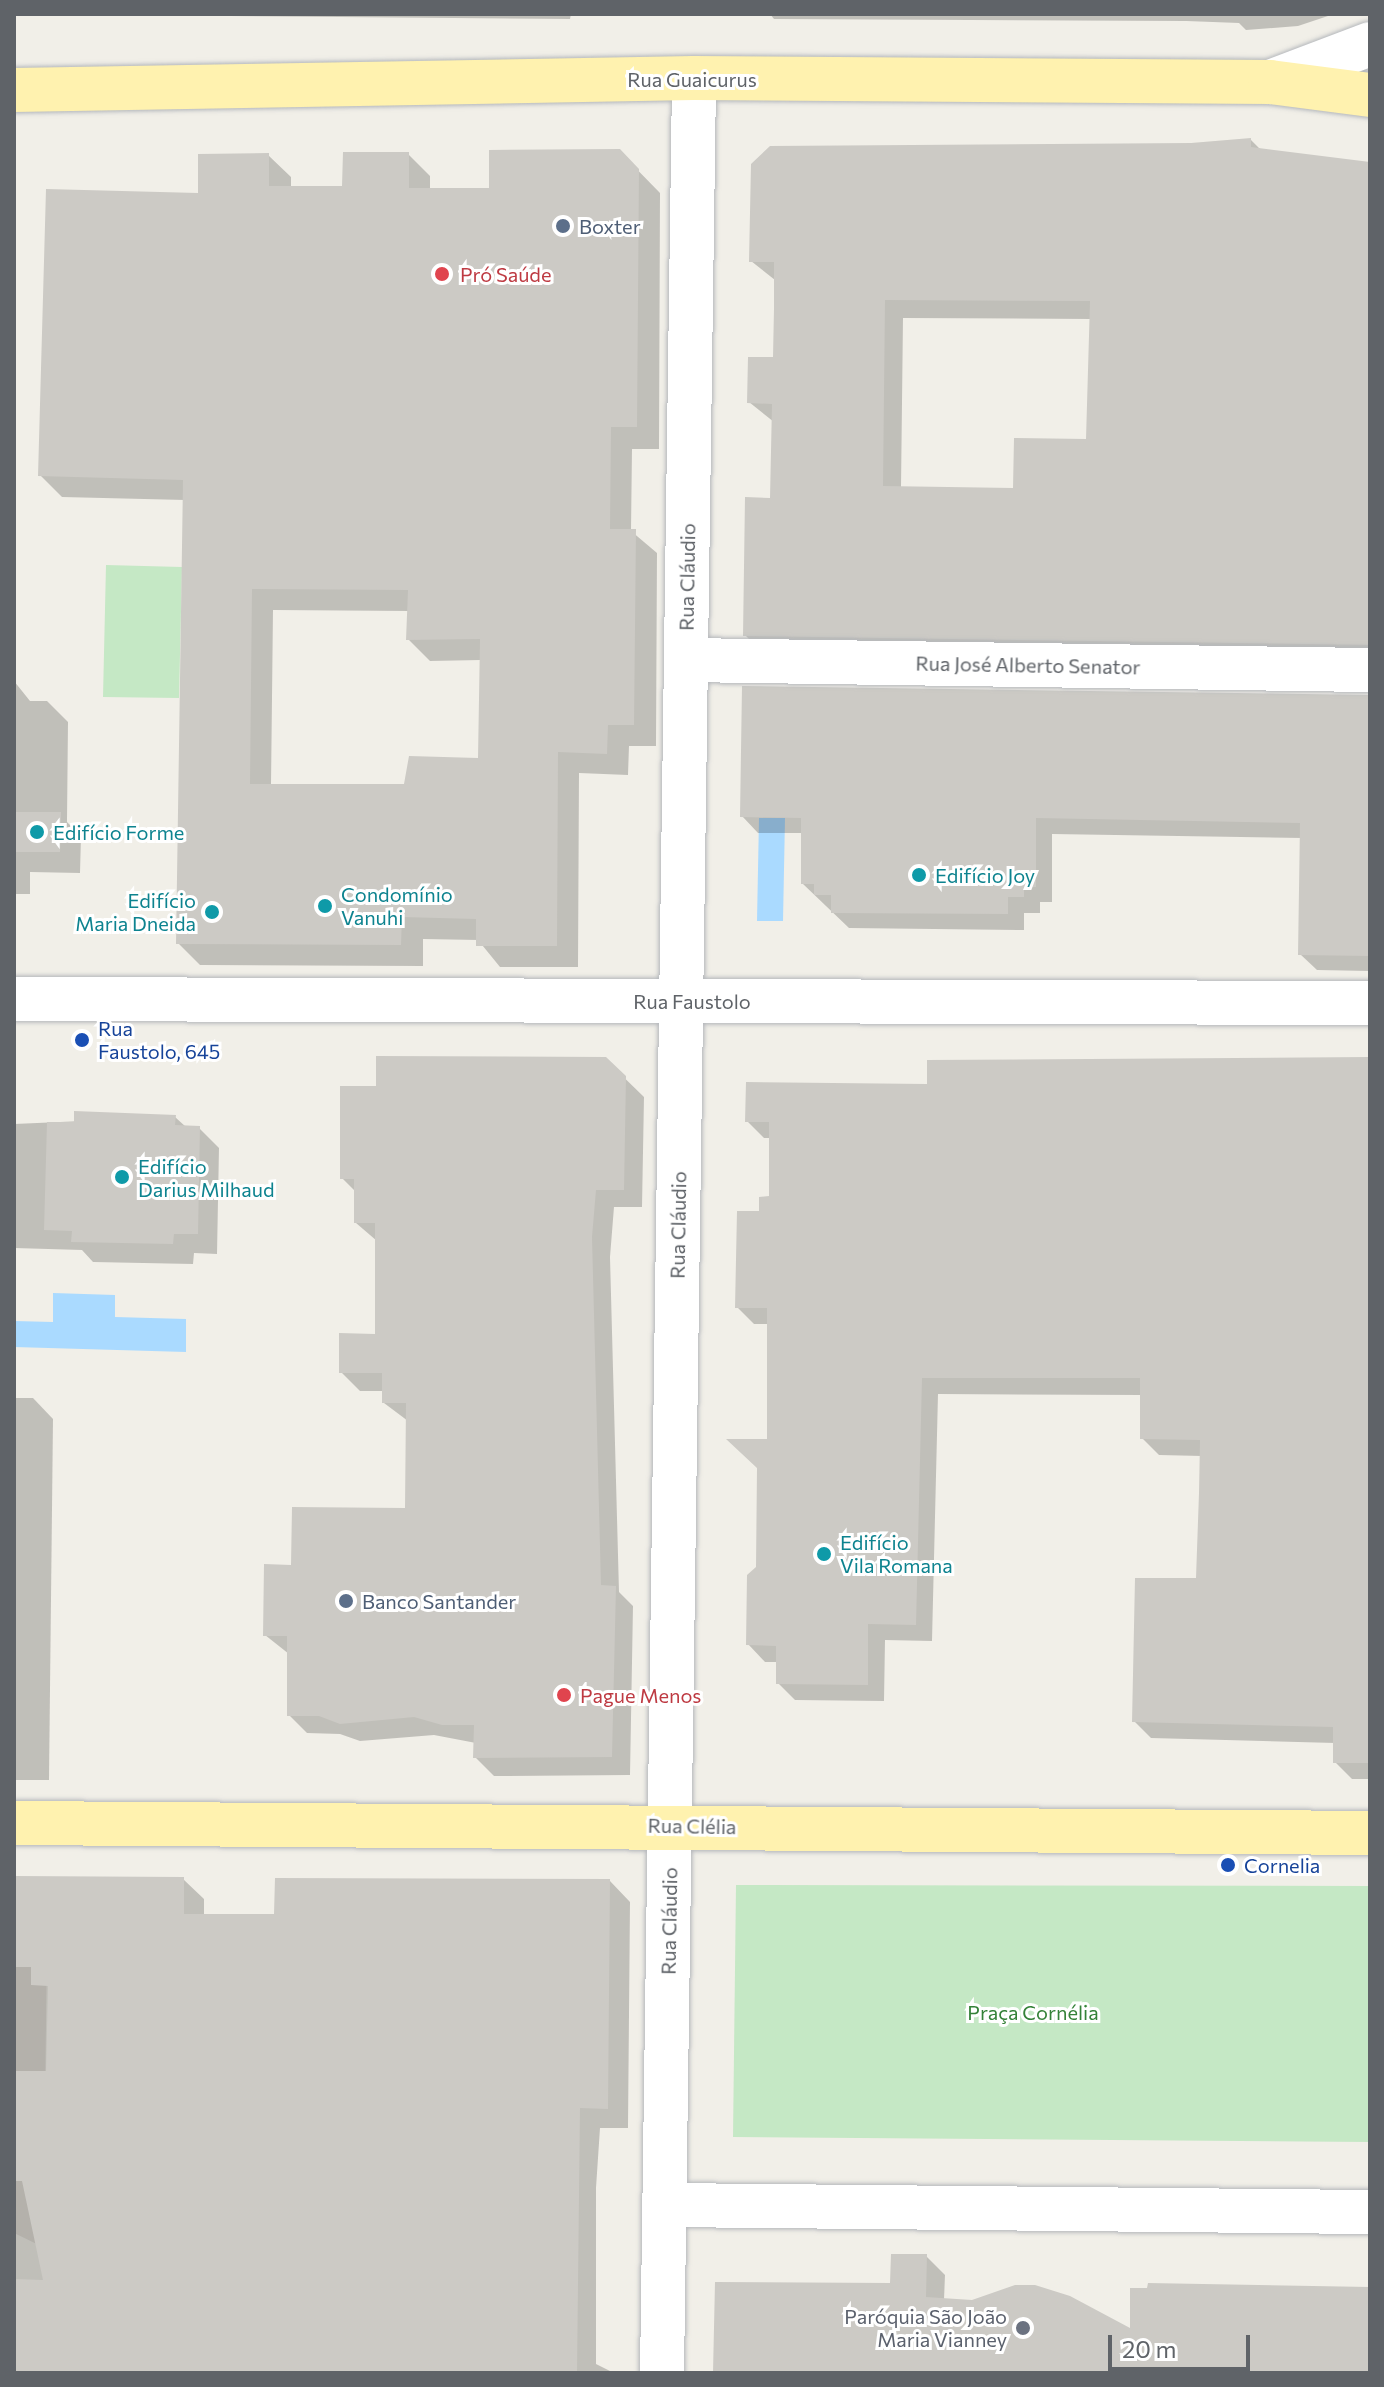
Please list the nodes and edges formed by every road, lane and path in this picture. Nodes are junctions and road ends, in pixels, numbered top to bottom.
1 (1370, 44) edge
2 (694, 78) junction
3 (1270, 82) junction
4 (14, 90) edge
5 (1370, 95) edge
6 (686, 660) junction
7 (1370, 670) edge
8 (14, 999) edge
9 (681, 1000) junction
10 (1370, 1003) edge
11 (14, 1823) edge
12 (671, 1827) junction
13 (1370, 1833) edge
14 (665, 2205) junction
15 (1370, 2212) edge
16 (662, 2373) edge

1 - 3 street
2 - 3 main road, Rua Guaicurus
2 - 4 main road, Rua Guaicurus
2 - 6 street, Rua Cláudio
3 - 5 main road, Rua Guaicurus
6 - 7 street, Rua José Alberto Senator
6 - 9 street, Rua Cláudio
8 - 9 street, Rua Faustolo
9 - 10 street, Rua Faustolo
9 - 12 street, Rua Cláudio
11 - 12 main road, Rua Clélia
12 - 13 main road, Rua Clélia
12 - 14 street, Rua Cláudio
14 - 15 street
14 - 16 street, Rua Cláudio

